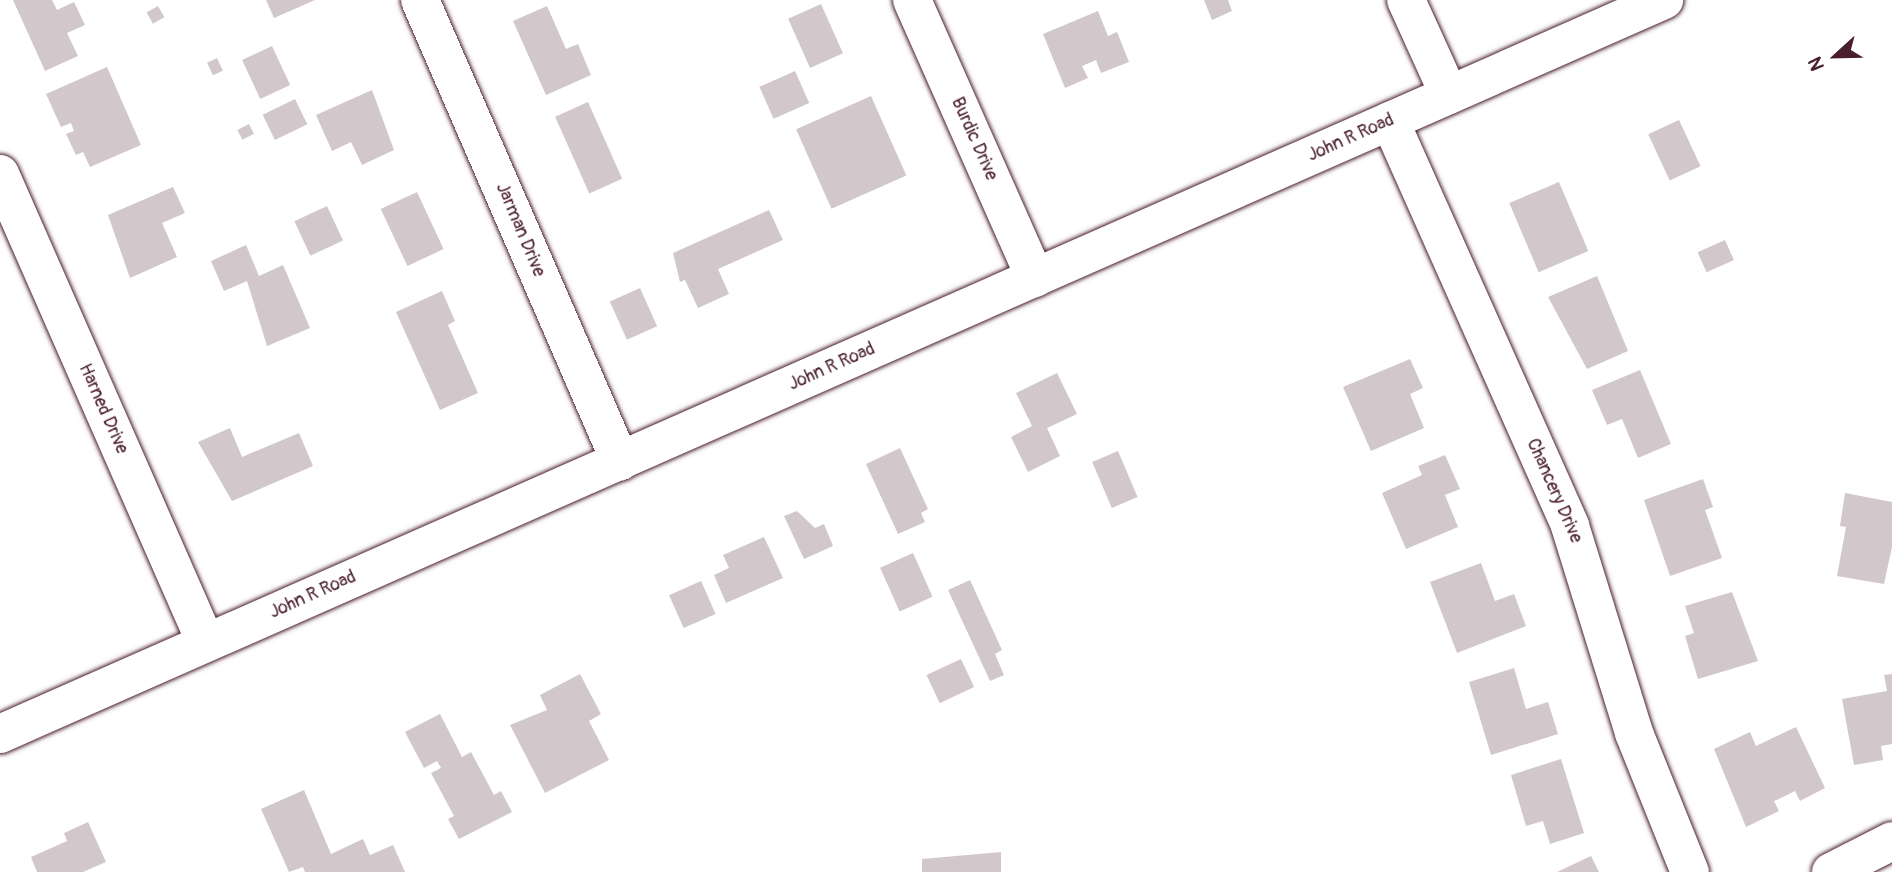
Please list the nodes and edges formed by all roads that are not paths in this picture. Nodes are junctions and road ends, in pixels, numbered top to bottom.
1 (420, 0) edge
2 (912, 0) edge
3 (1406, 0) edge
4 (1664, 0) edge
5 (1449, 95) junction
6 (1390, 121) junction
7 (0, 174) edge
8 (1035, 278) junction
9 (620, 461) junction
10 (206, 643) junction
11 (0, 734) edge
12 (1892, 841) edge
13 (1690, 872) edge
14 (1831, 872) edge

1 - 9 street, Jarman Drive
2 - 8 street, Burdic Drive
3 - 5 street
4 - 5 street, John R Road
5 - 6 street, John R Road
6 - 8 street, John R Road
6 - 13 street, Chancery Drive
7 - 10 street, Harned Drive
8 - 9 street, John R Road
9 - 10 street, John R Road
10 - 11 street, John R Road
12 - 14 street

